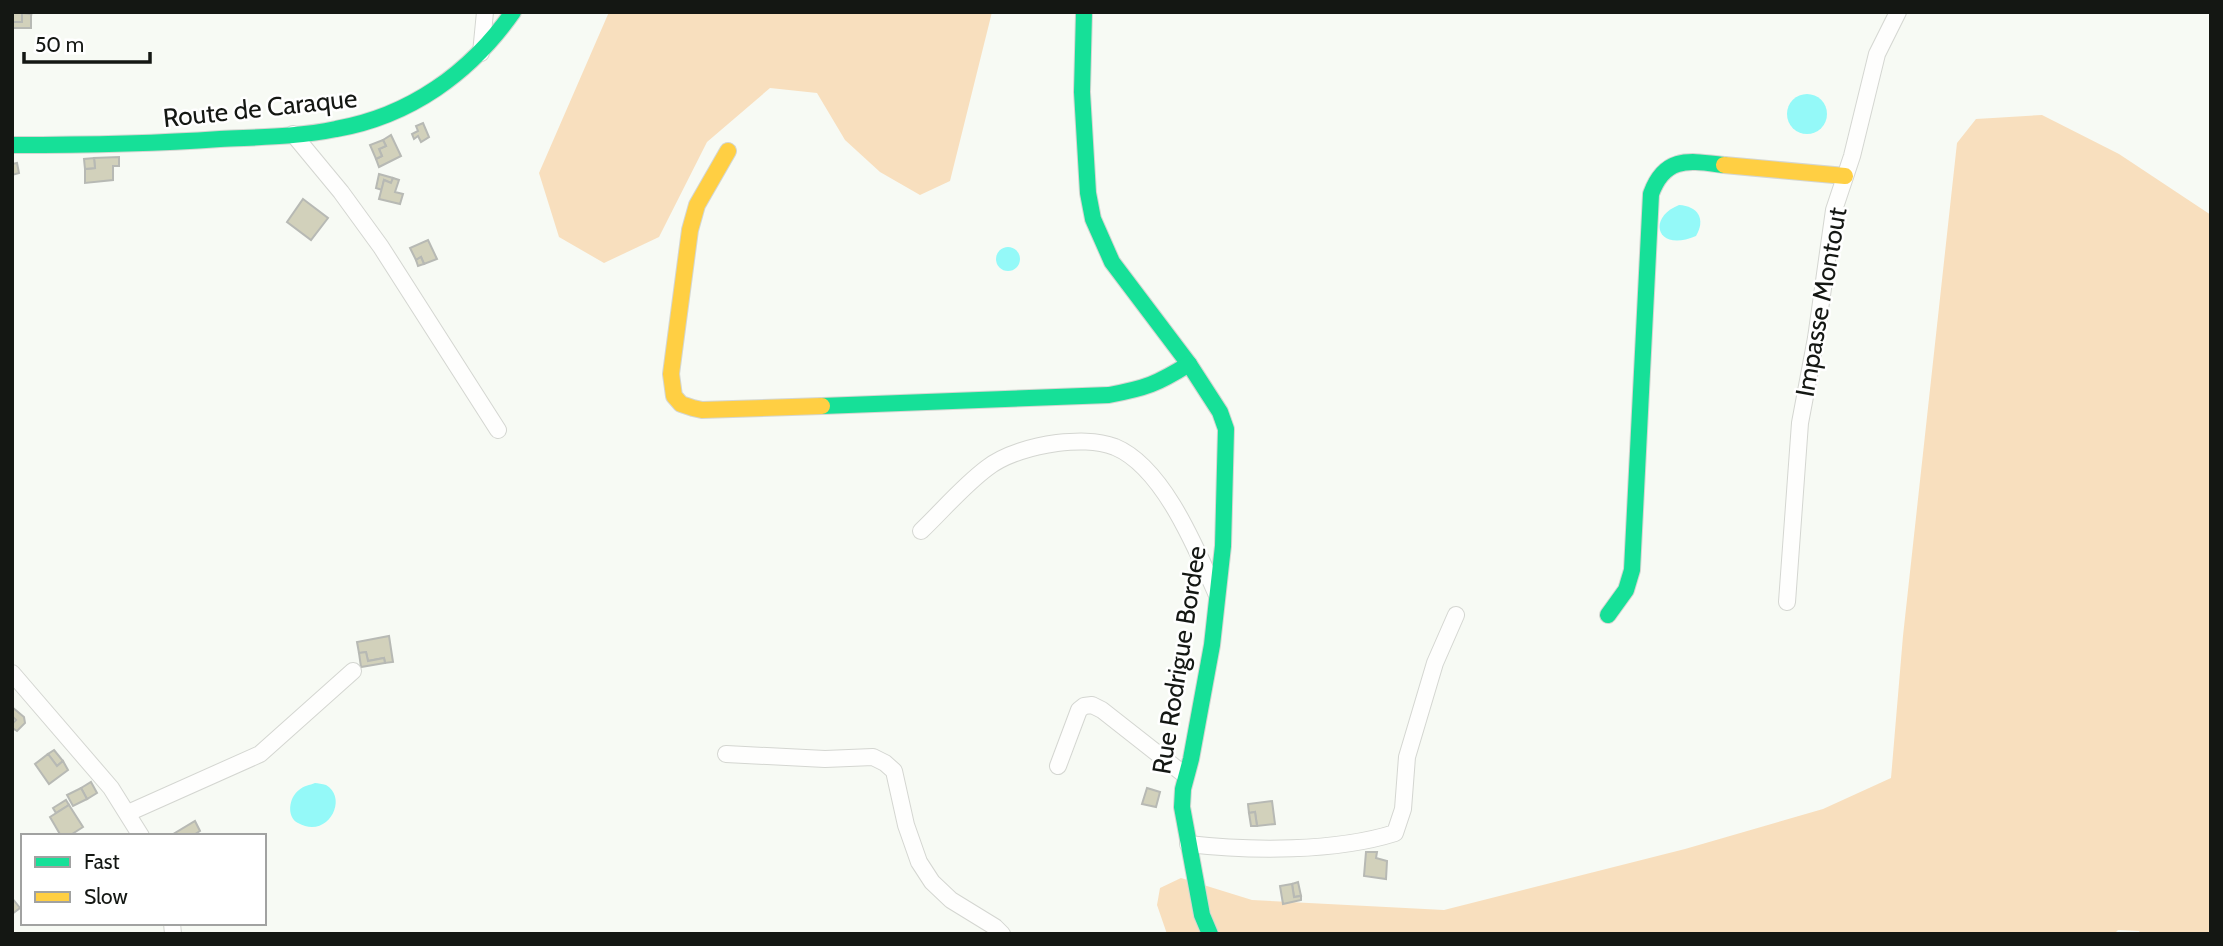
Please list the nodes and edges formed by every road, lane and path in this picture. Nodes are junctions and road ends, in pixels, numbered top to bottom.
1 (485, 12) edge
2 (513, 12) edge
3 (1084, 12) edge
4 (1898, 12) edge
5 (480, 56) junction
6 (293, 134) junction
7 (12, 145) edge
8 (728, 151) dead end
9 (1845, 176) junction
10 (1189, 364) junction
11 (498, 430) dead end
12 (921, 531) dead end
13 (1217, 596) junction
14 (1787, 602) dead end
15 (1456, 615) dead end
16 (1608, 615) dead end
17 (353, 671) dead end
18 (12, 673) edge
19 (726, 754) dead end
20 (1058, 766) dead end
21 (1186, 776) junction
22 (128, 813) junction
23 (140, 834) edge
24 (1188, 844) junction
25 (1003, 934) edge
26 (1210, 934) edge

1 - 5 street
2 - 5 street, Route de Caraque
3 - 10 street, Rue Rodrigue Bordee
4 - 9 street, Impasse Montout
5 - 6 street, Route de Caraque
6 - 7 street, Route de Caraque
6 - 11 street
8 - 10 street
9 - 14 street, Impasse Montout
9 - 16 street
10 - 13 street, Rue Rodrigue Bordee
12 - 13 street
13 - 21 street, Rue Rodrigue Bordee
15 - 24 street
17 - 22 street
18 - 22 street
19 - 25 street
20 - 21 street
21 - 24 street, Rue Rodrigue Bordee
22 - 23 street
24 - 26 street, Rue Rodrigue Bordee

